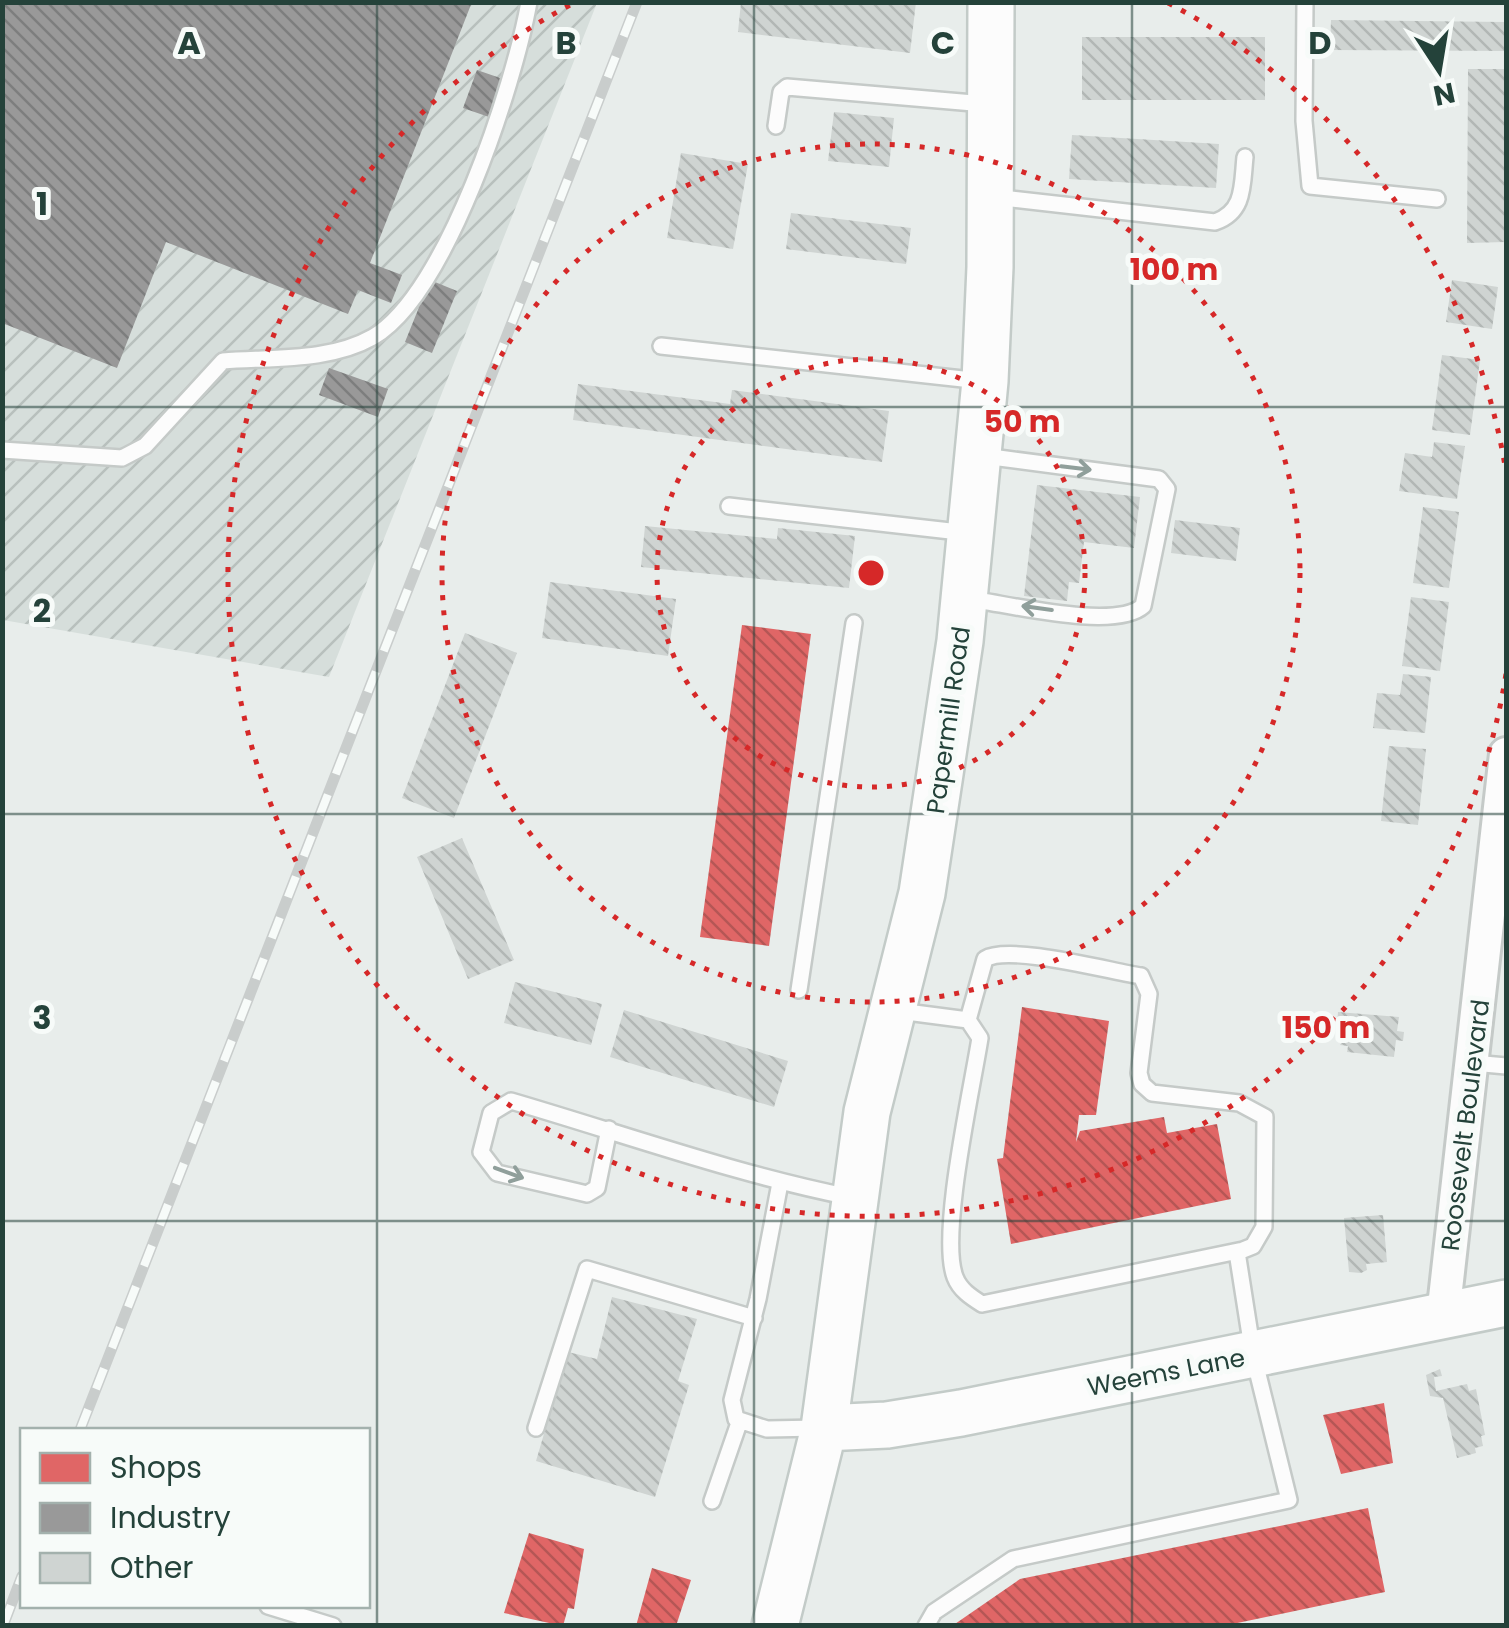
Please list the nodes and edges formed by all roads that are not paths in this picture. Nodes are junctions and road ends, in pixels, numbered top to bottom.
1 (528, 2) edge
2 (990, 2) edge
3 (1306, 2) edge
4 (990, 104) junction
5 (776, 126) dead end
6 (1245, 157) dead end
7 (990, 196) junction
8 (1437, 199) dead end
9 (661, 346) dead end
10 (985, 381) junction
11 (2, 450) edge
12 (980, 456) junction
13 (728, 506) dead end
14 (972, 534) junction
15 (965, 598) junction
16 (854, 623) dead end
17 (1505, 776) edge
18 (799, 990) dead end
19 (890, 1010) junction
20 (968, 1020) junction
21 (1473, 1063) junction
22 (1506, 1066) edge
23 (609, 1129) junction
24 (780, 1184) junction
25 (855, 1198) junction
26 (1237, 1252) junction
27 (1506, 1303) edge
28 (1443, 1316) junction
29 (754, 1318) junction
30 (1254, 1354) junction
31 (740, 1420) junction
32 (536, 1428) dead end
33 (824, 1428) junction
34 (712, 1500) dead end
35 (274, 1608) edge
36 (333, 1626) edge
37 (775, 1626) edge
38 (926, 1626) edge

1 - 11 lane
2 - 4 main road, Papermill Road
3 - 8 lane
4 - 5 lane
4 - 7 main road, Papermill Road
6 - 7 lane
7 - 10 main road, Papermill Road
9 - 10 lane
10 - 12 main road, Papermill Road
12 - 14 main road, Papermill Road
12 -> 15 lane
13 - 14 lane
14 - 15 main road, Papermill Road
15 - 19 main road, Papermill Road
16 - 18 lane
17 - 21 street, Roosevelt Boulevard
19 - 20 lane
19 - 25 main road, Papermill Road
20 - 26 lane
20 - 26 lane
21 - 22 lane
21 - 28 street, Roosevelt Boulevard
23 -> 23 lane
23 - 24 lane
24 - 25 lane
24 - 29 lane
25 - 33 main road, Papermill Road
26 - 30 lane
27 - 28 main road, Weems Lane
28 - 30 main road, Weems Lane
29 - 31 lane
29 - 32 lane
30 - 33 main road, Weems Lane
30 - 38 lane
31 - 33 lane
31 - 34 lane
33 - 37 main road, Papermill Road
35 - 36 lane

